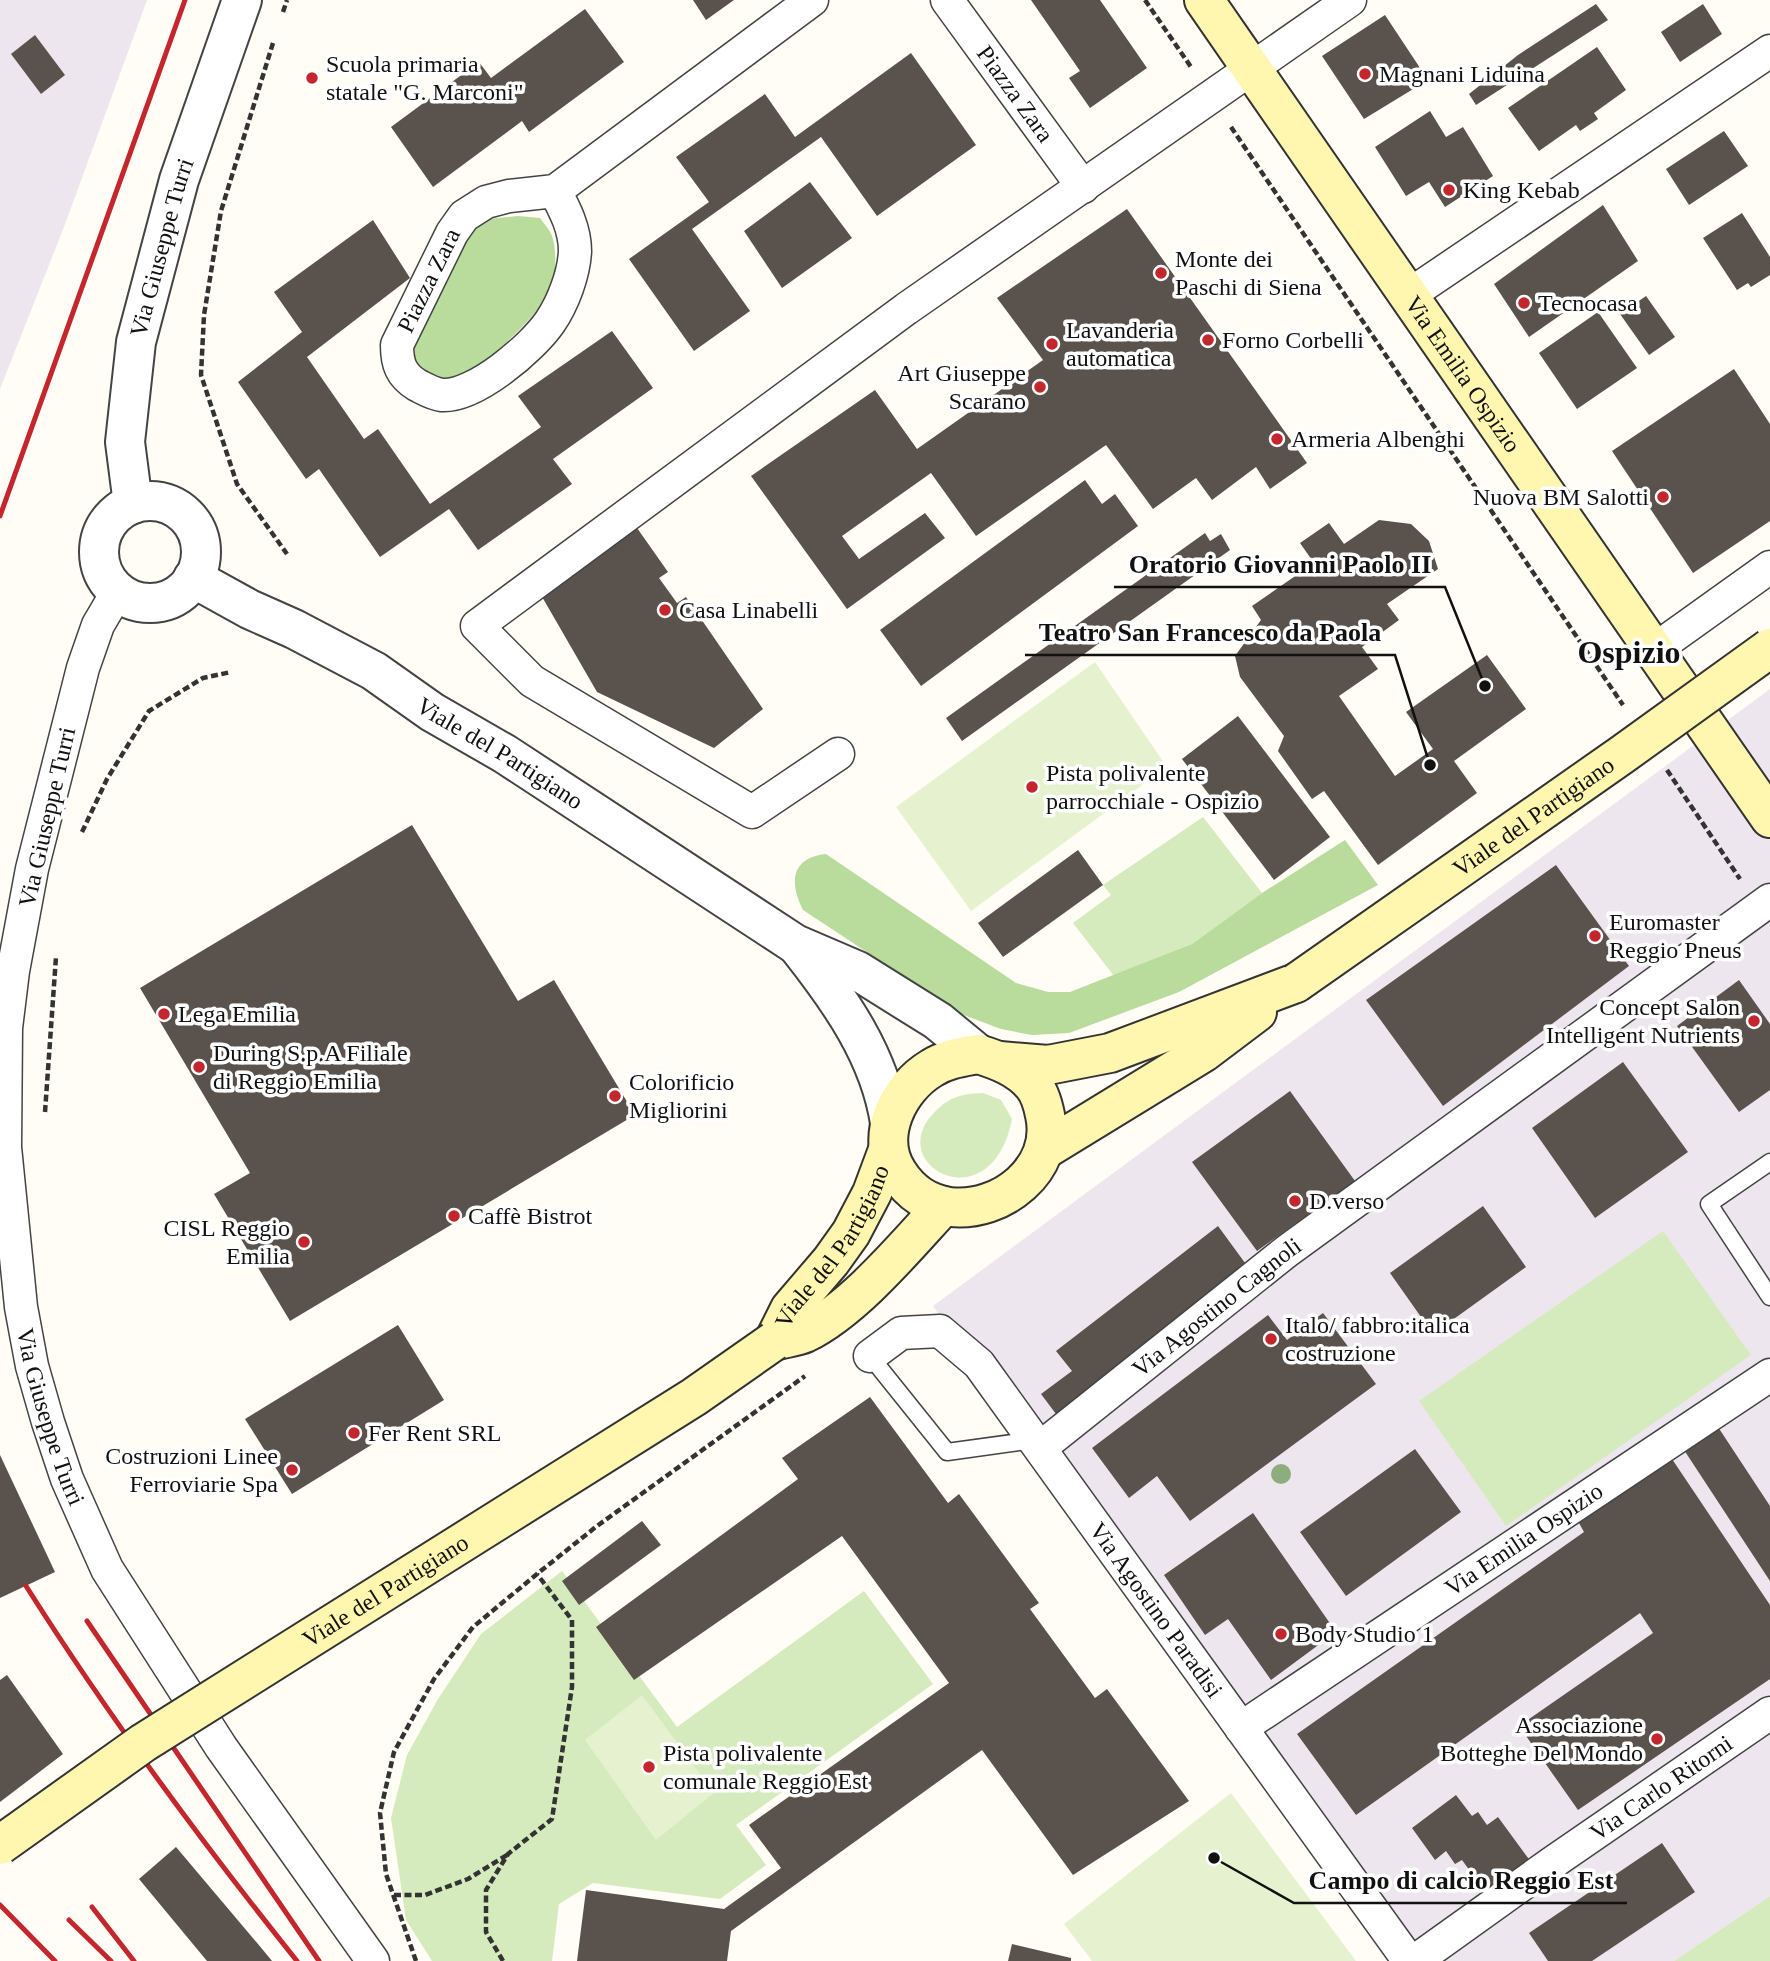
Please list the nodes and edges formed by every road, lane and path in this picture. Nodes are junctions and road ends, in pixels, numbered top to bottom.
1 (242, 0) edge
2 (287, 0) edge
3 (813, 0) edge
4 (947, 0) edge
5 (1145, 0) edge
6 (1204, 0) edge
7 (1350, 0) edge
8 (283, 13) dead end
9 (275, 38) dead end
10 (1770, 51) edge
11 (1251, 68) junction
12 (1210, 96) junction
13 (1083, 187) junction
14 (555, 191) junction
15 (1409, 296) junction
16 (133, 504) junction
17 (287, 554) dead end
18 (1770, 567) edge
19 (193, 578) junction
20 (118, 591) junction
21 (1770, 648) edge
22 (1654, 650) junction
23 (232, 673) dead end
24 (1627, 711) dead end
25 (838, 754) dead end
26 (1666, 769) dead end
27 (1770, 818) edge
28 (80, 843) dead end
29 (1765, 904) edge
30 (795, 944) junction
31 (57, 945) dead end
32 (1296, 983) junction
33 (989, 1058) junction
34 (45, 1115) dead end
35 (889, 1137) junction
36 (1044, 1150) junction
37 (1770, 1161) edge
38 (943, 1206) junction
39 (1770, 1297) edge
40 (774, 1341) junction
41 (870, 1356) joint
42 (1770, 1375) edge
43 (806, 1376) dead end
44 (1037, 1444) junction
45 (537, 1574) junction
46 (1770, 1713) edge
47 (1241, 1728) junction
48 (0, 1845) edge
49 (508, 1854) junction
50 (394, 1895) junction
51 (373, 1961) edge
52 (416, 1961) edge
53 (503, 1961) edge
54 (1409, 1961) edge
55 (1415, 1961) edge

1 - 16 street, Via Giuseppe Turri
2 - 8 path
3 - 14 street
4 - 13 street, Piazza Zara
5 - 12 path
6 - 11 main road, Via Emilia Ospizio
7 - 11 street
9 - 17 path
10 - 15 street
11 - 12 street
11 - 15 main road, Via Emilia Ospizio
12 - 13 street
12 - 24 path
13 - 25 street
14 - 14 street, Piazza Zara
15 - 22 main road, Via Emilia Ospizio
16 - 19 street
16 - 20 street
18 - 22 street
19 - 20 street
19 - 30 street, Viale del Partigiano
20 - 51 street, Via Giuseppe Turri
21 - 32 main road, Viale del Partigiano, bridge
22 - 27 main road, Via Emilia Ospizio
23 - 28 path
26 - 29 path
29 - 44 street, Via Agostino Cagnoli
30 - 33 street, Viale del Partigiano
30 - 35 street, Viale del Partigiano
31 - 34 path
32 - 33 main road, Viale del Partigiano
32 - 36 main road, Viale del Partigiano
33 - 35 main road, Viale del Partigiano
33 - 36 main road, Viale del Partigiano
35 - 38 main road, Viale del Partigiano
35 - 40 main road, Viale del Partigiano
36 - 38 main road, Viale del Partigiano
37 - 39 lane
38 - 40 main road, Viale del Partigiano
40 - 48 main road, Viale del Partigiano, bridge
41 - 44 lane
41 - 44 street, Via Agostino Paradisi
42 - 47 street, Via Emilia Ospizio
43 - 45 path
44 - 47 street, Via Agostino Paradisi
45 - 49 path
45 - 50 path
46 - 55 street, Via Carlo Ritorni
47 - 54 street, Via Agostino Paradisi
49 - 50 path
49 - 53 path
50 - 52 path

